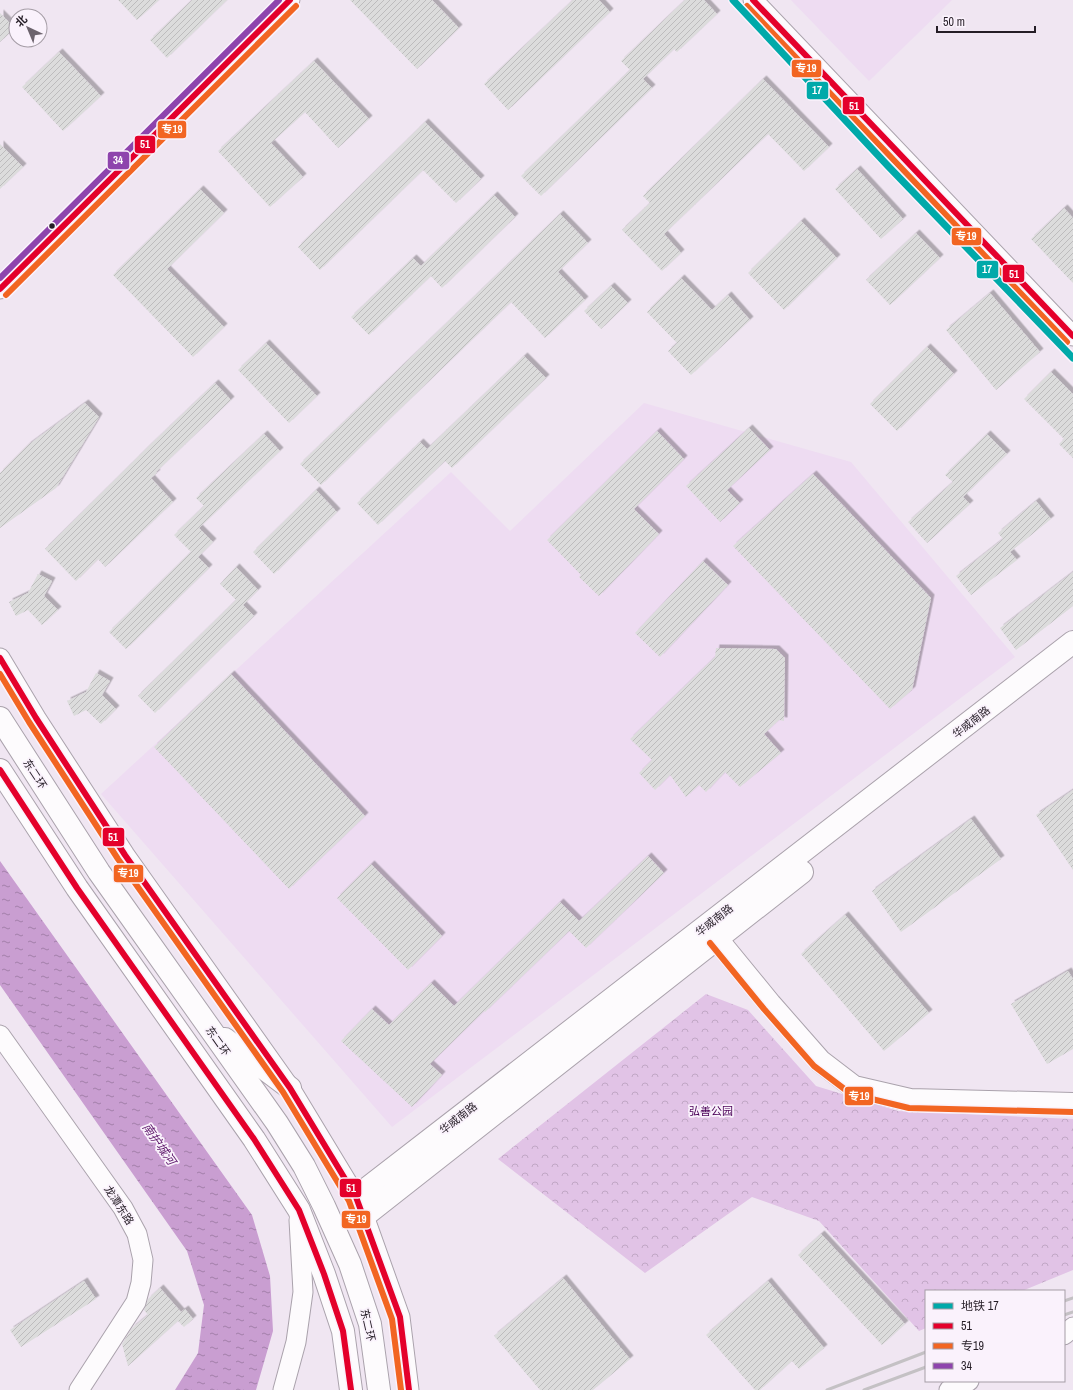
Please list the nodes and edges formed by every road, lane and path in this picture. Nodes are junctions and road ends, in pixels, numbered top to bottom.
1 (290, 0) edge
2 (753, 0) edge
3 (0, 288) edge
4 (1073, 336) edge
5 (1073, 642) edge
6 (0, 658) edge
7 (1073, 660) edge
8 (0, 703) edge
9 (5, 726) edge
10 (0, 770) edge
11 (716, 938) junction
12 (208, 1026) junction
13 (0, 1035) edge
14 (290, 1088) junction
15 (1073, 1104) edge
16 (360, 1207) junction
17 (299, 1210) junction
18 (1073, 1327) edge
19 (1065, 1334) edge
20 (967, 1382) edge
21 (79, 1390) edge
22 (283, 1390) edge
23 (351, 1390) edge
24 (379, 1390) edge
25 (409, 1390) edge
26 (949, 1390) edge

1 - 3 street
2 - 4 street
5 - 16 main road, 华威南路
6 - 14 street
7 - 11 main road, 华威南路
8 - 9 main road, 东二环
9 - 12 main road, 东二环
10 - 17 main road
11 - 15 main road
11 - 16 main road, 华威南路
12 - 14 main road
12 - 24 main road, 东二环
13 - 21 street, 龙潭东路
14 - 16 street
16 - 25 street
17 - 22 street
17 - 23 main road
18 - 19 street
20 - 26 street

